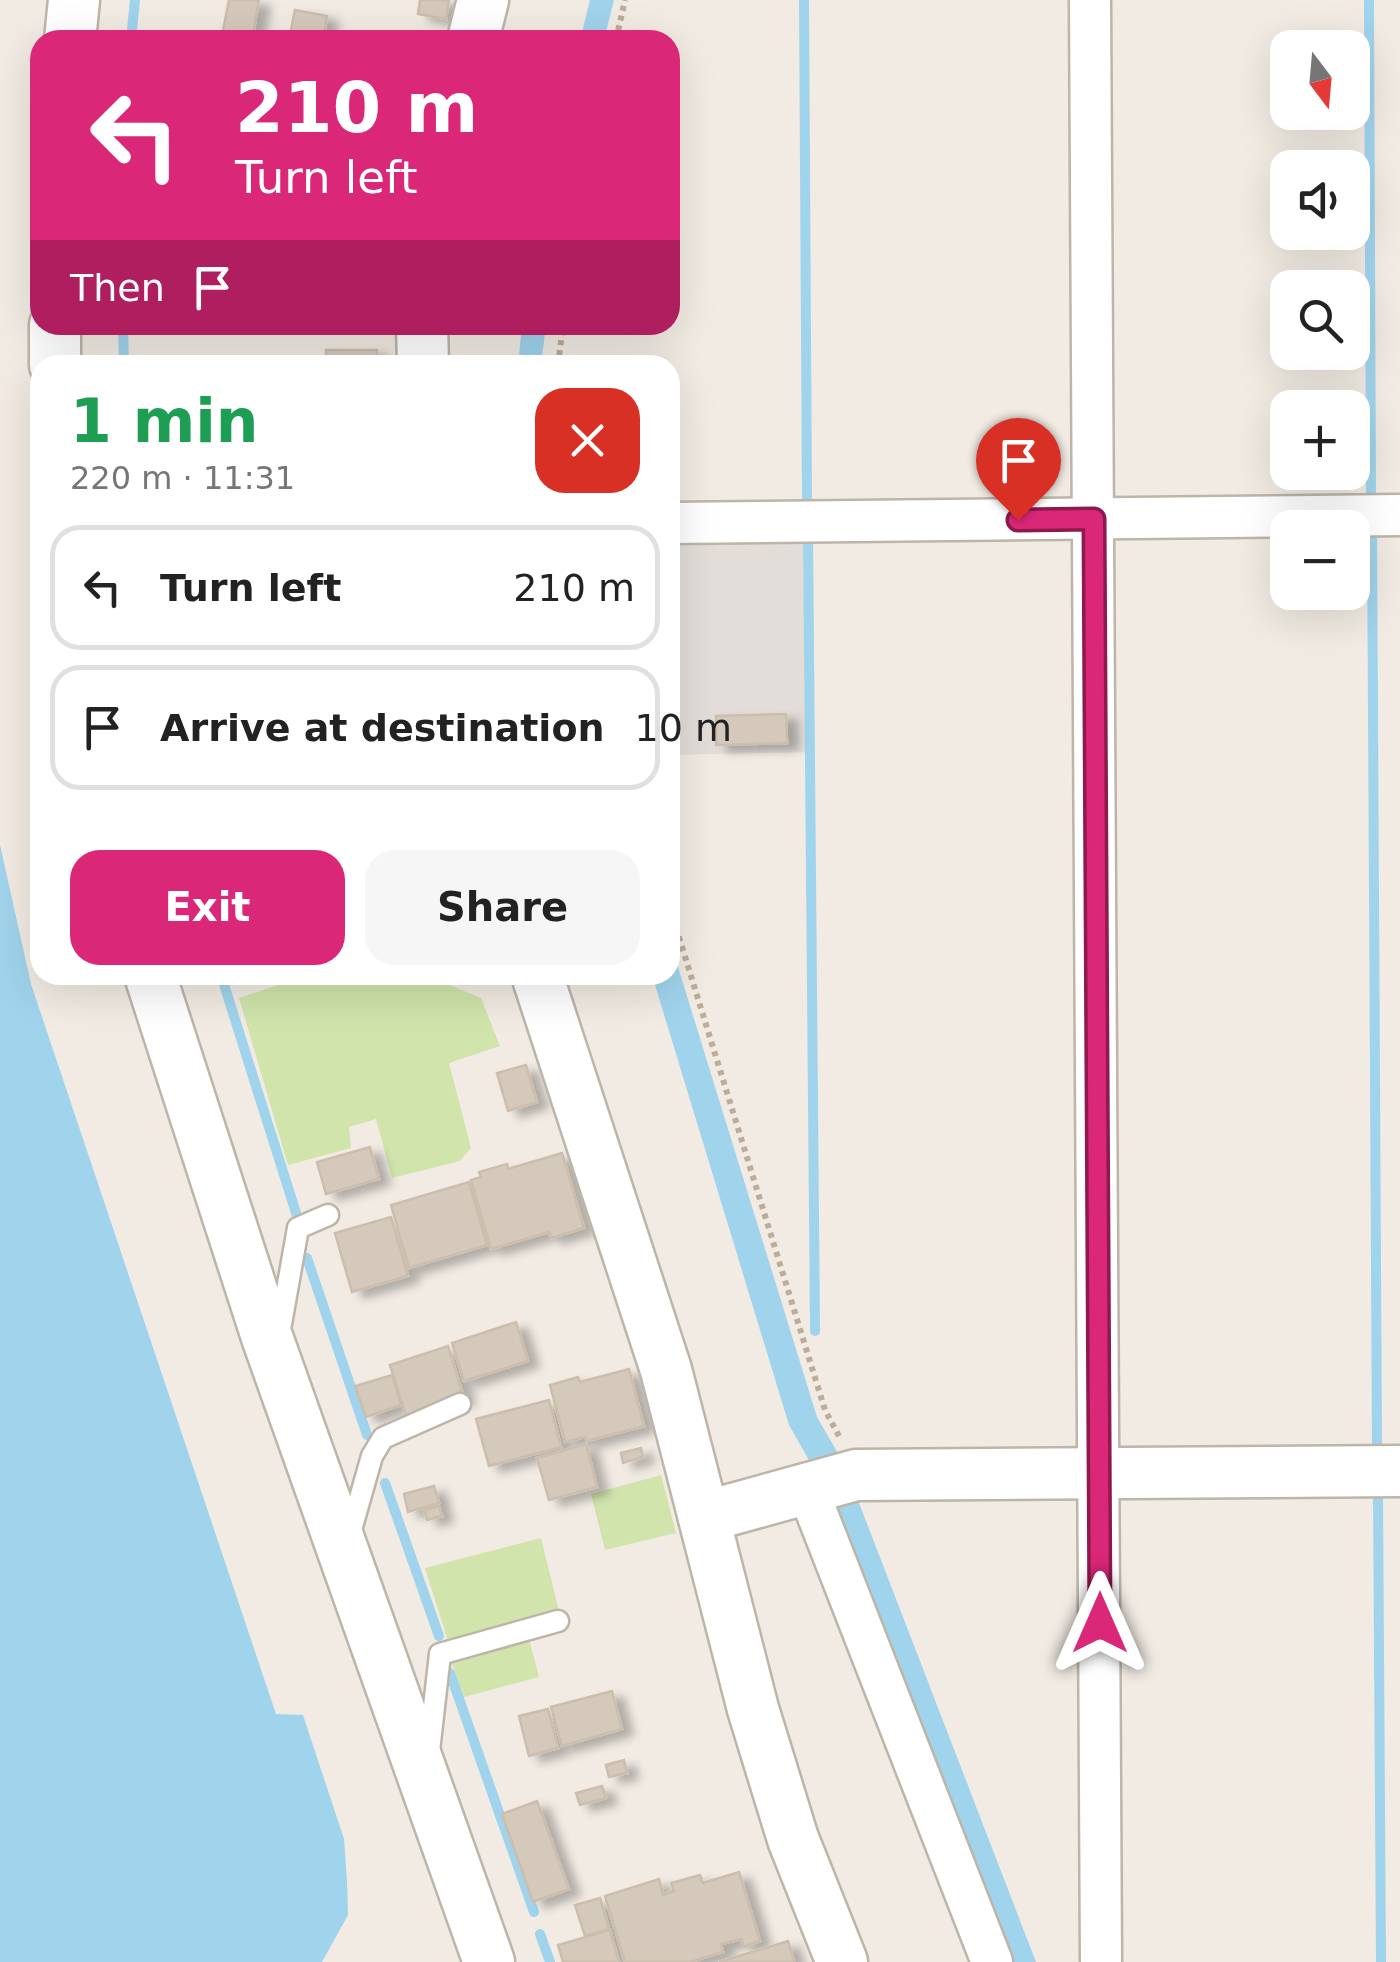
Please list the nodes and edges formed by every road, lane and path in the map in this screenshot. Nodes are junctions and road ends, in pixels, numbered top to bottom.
1 (74, 0) edge
2 (483, 0) edge
3 (625, 0) edge
4 (1090, 0) edge
5 (71, 30) edge
6 (476, 30) edge
7 (618, 30) edge
8 (1400, 515) edge
9 (1094, 519) junction
10 (680, 523) edge
11 (680, 940) edge
12 (153, 985) edge
13 (540, 985) edge
14 (328, 1215) dead end
15 (267, 1336) junction
16 (460, 1404) dead end
17 (1400, 1471) edge
18 (1100, 1473) junction
19 (834, 1481) junction
20 (704, 1517) junction
21 (342, 1547) junction
22 (558, 1622) dead end
23 (426, 1783) junction
24 (489, 1962) edge
25 (842, 1962) edge
26 (992, 1962) edge
27 (1102, 1962) edge

1 - 5 street
2 - 6 street
3 - 7 path
4 - 9 street
8 - 9 street
9 - 10 street
9 - 18 street
11 - 19 path
12 - 15 street
13 - 20 street
14 - 15 lane
15 - 21 street
16 - 21 lane
17 - 18 street
18 - 19 street
18 - 27 street
19 - 20 street
19 - 26 street
20 - 25 street
21 - 23 street
22 - 23 lane
23 - 24 street

